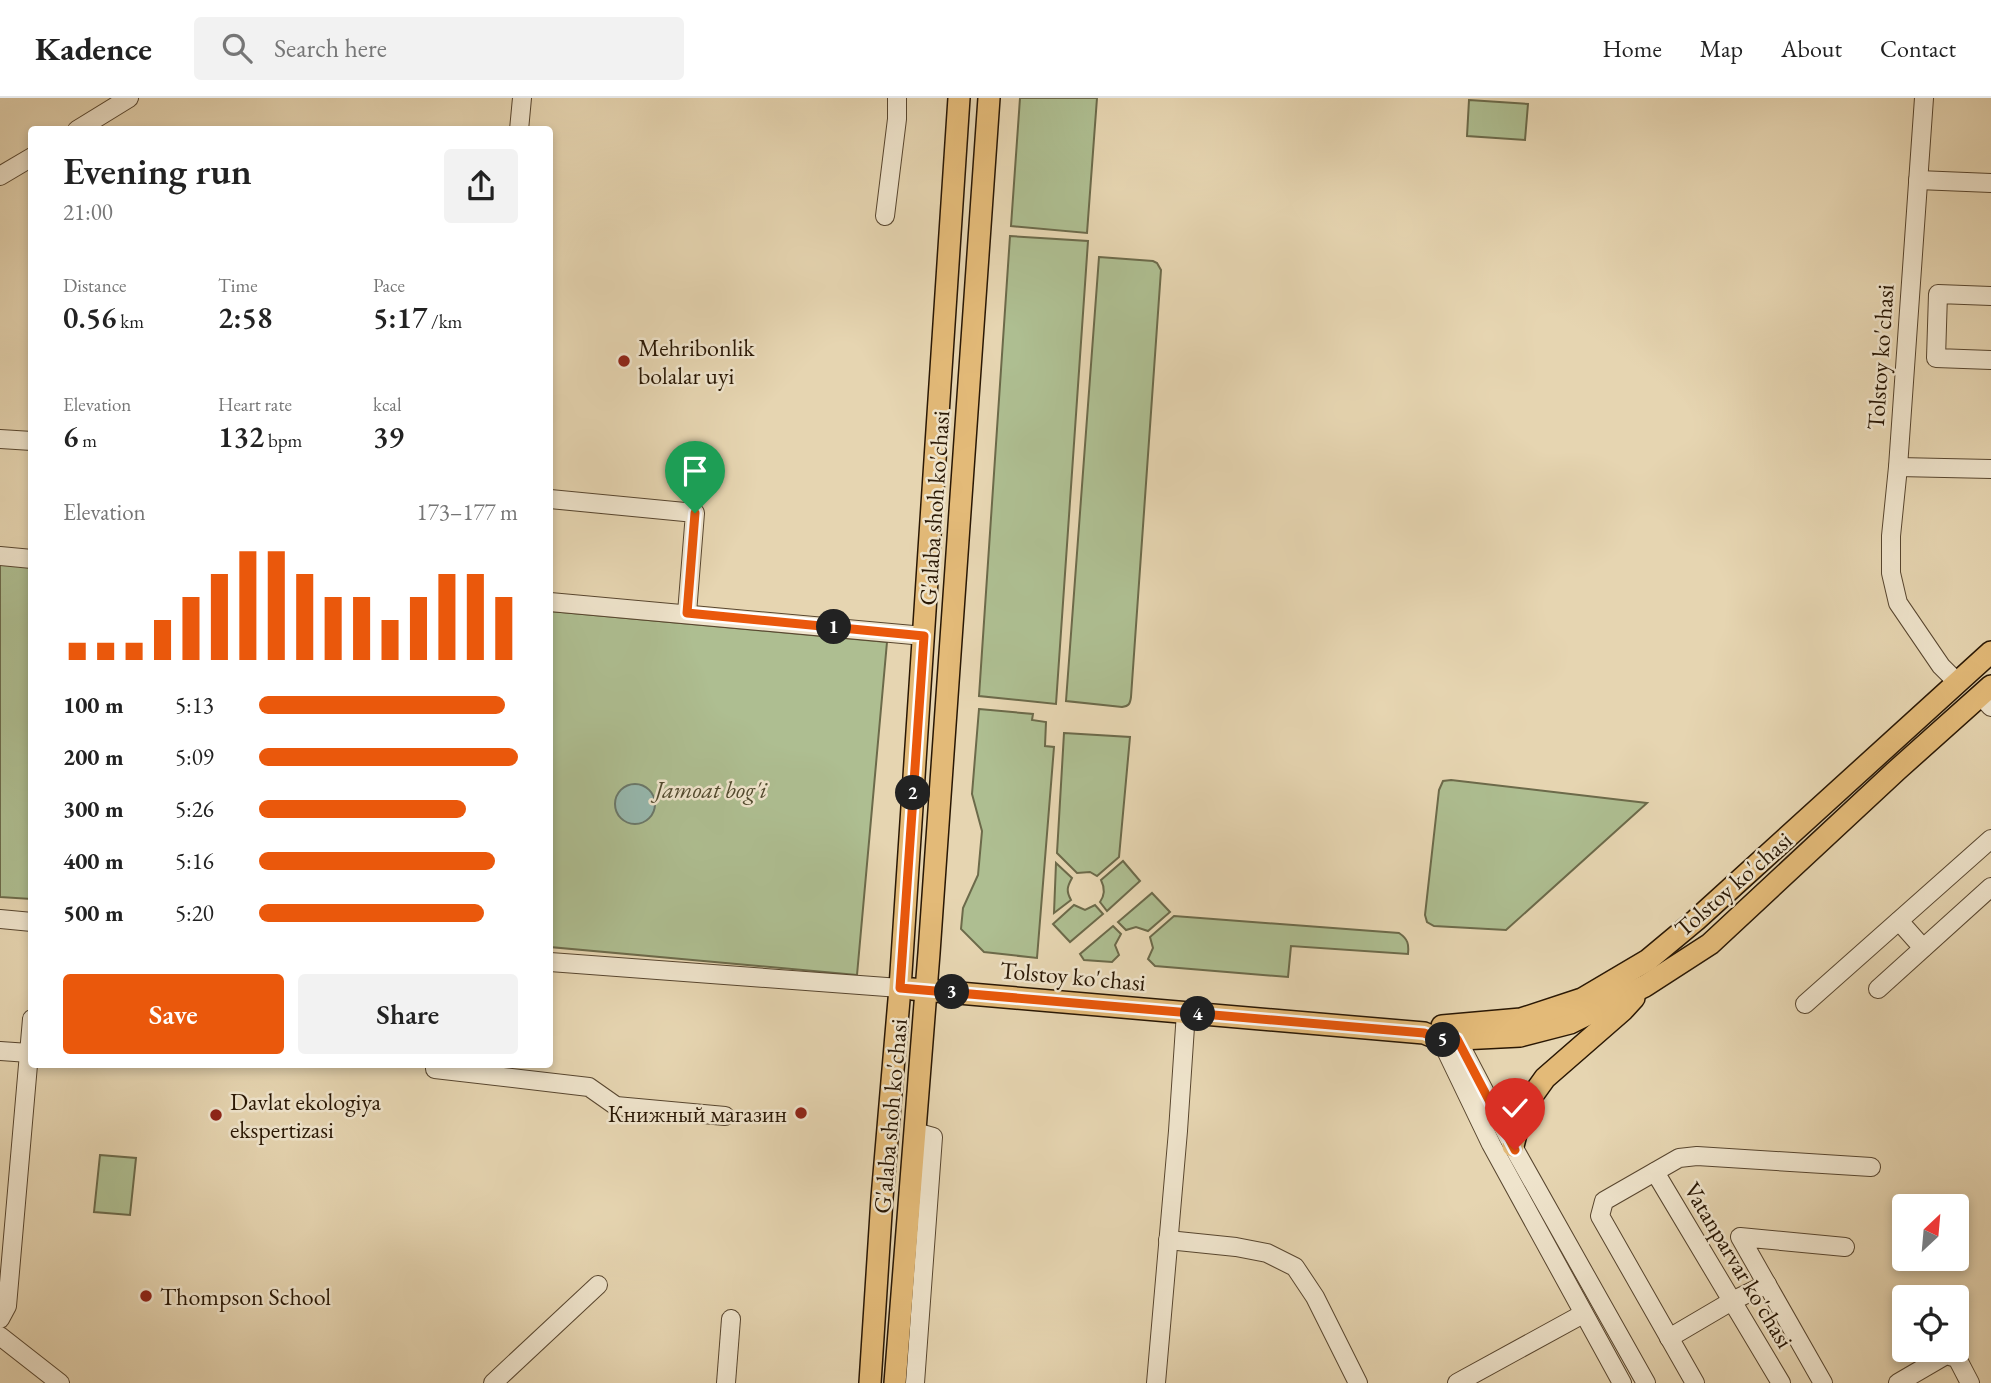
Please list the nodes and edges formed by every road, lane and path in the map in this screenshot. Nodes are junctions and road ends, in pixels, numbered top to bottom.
1 (130, 98) edge
2 (523, 98) edge
3 (897, 98) edge
4 (959, 98) edge
5 (989, 98) edge
6 (1924, 98) edge
7 (84, 126) edge
8 (520, 126) edge
9 (28, 159) edge
10 (0, 176) edge
11 (1919, 180) junction
12 (1991, 183) edge
13 (886, 216) dead end
14 (1991, 296) edge
15 (1991, 360) edge
16 (0, 439) edge
17 (28, 442) edge
18 (1898, 467) junction
19 (1991, 469) edge
20 (553, 499) edge
21 (0, 556) edge
22 (28, 559) edge
23 (553, 602) edge
24 (687, 613) junction
25 (924, 636) junction
26 (1991, 652) edge
27 (1957, 682) junction
28 (1987, 696) edge
29 (1991, 839) edge
30 (1991, 887) edge
31 (0, 919) edge
32 (1899, 920) junction
33 (28, 922) edge
34 (1923, 948) junction
35 (553, 962) edge
36 (1645, 986) junction
37 (900, 988) junction
38 (1878, 989) dead end
39 (926, 990) junction
40 (1805, 1004) dead end
41 (1186, 1012) junction
42 (1444, 1033) junction
43 (0, 1051) edge
44 (28, 1053) edge
45 (28, 1060) edge
46 (435, 1068) edge
47 (725, 1116) dead end
48 (915, 1132) junction
49 (1513, 1146) junction
50 (1871, 1167) dead end
51 (1655, 1171) junction
52 (8, 1203) edge
53 (1168, 1240) junction
54 (1845, 1247) dead end
55 (1767, 1284) junction
56 (598, 1285) dead end
57 (1732, 1301) junction
58 (1583, 1314) junction
59 (0, 1319) edge
60 (731, 1319) dead end
61 (0, 1336) edge
62 (1669, 1338) junction
63 (60, 1383) edge
64 (493, 1383) edge
65 (726, 1383) edge
66 (870, 1383) edge
67 (895, 1383) edge
68 (915, 1383) edge
69 (1156, 1383) edge
70 (1358, 1383) edge
71 (1457, 1383) edge
72 (1622, 1383) edge
73 (1646, 1383) edge
74 (1695, 1383) edge
75 (1781, 1383) edge
76 (1823, 1383) edge
77 (1898, 1383) edge
78 (1970, 1383) edge

1 - 7 street
2 - 8 street
3 - 13 street
4 - 25 main road, G'alaba shoh ko'chasi
5 - 39 main road, G'alaba shoh ko'chasi
6 - 11 street, Tolstoy ko'chasi
9 - 10 street
11 - 12 street
11 - 18 street, Tolstoy ko'chasi
14 - 15 street
16 - 17 street
18 - 19 street
18 - 27 street, Tolstoy ko'chasi
20 - 24 street
21 - 22 street
23 - 24 street
24 - 25 street
25 - 37 main road, G'alaba shoh ko'chasi
26 - 27 main road, Tolstoy ko'chasi
27 - 42 main road, Tolstoy ko'chasi
28 - 36 main road, Tolstoy ko'chasi
29 - 32 street
30 - 34 street
31 - 33 street
32 - 34 street
32 - 40 street
34 - 38 street
35 - 37 street, Tolstoy ko'chasi
36 - 42 main road, Tolstoy ko'chasi
36 - 49 main road
37 - 39 main road, Tolstoy ko'chasi
37 - 66 main road, G'alaba shoh ko'chasi
39 - 41 main road, Tolstoy ko'chasi
39 - 48 main road, G'alaba shoh ko'chasi
41 - 42 main road, Tolstoy ko'chasi
41 - 53 street
42 - 49 street
42 - 58 street
43 - 44 street
45 - 52 street
46 - 47 street
48 - 67 main road, G'alaba shoh ko'chasi
48 - 68 street
49 - 73 street
50 - 51 street
51 - 57 street, Vatanparvar ko'chasi
51 - 62 street
52 - 59 street
53 - 69 street
53 - 70 street
54 - 55 street
55 - 57 street
55 - 76 street
56 - 64 street
57 - 62 street
57 - 75 street, Vatanparvar ko'chasi
58 - 71 street
58 - 72 street
60 - 65 street
61 - 63 street
62 - 74 street
77 - 78 street

